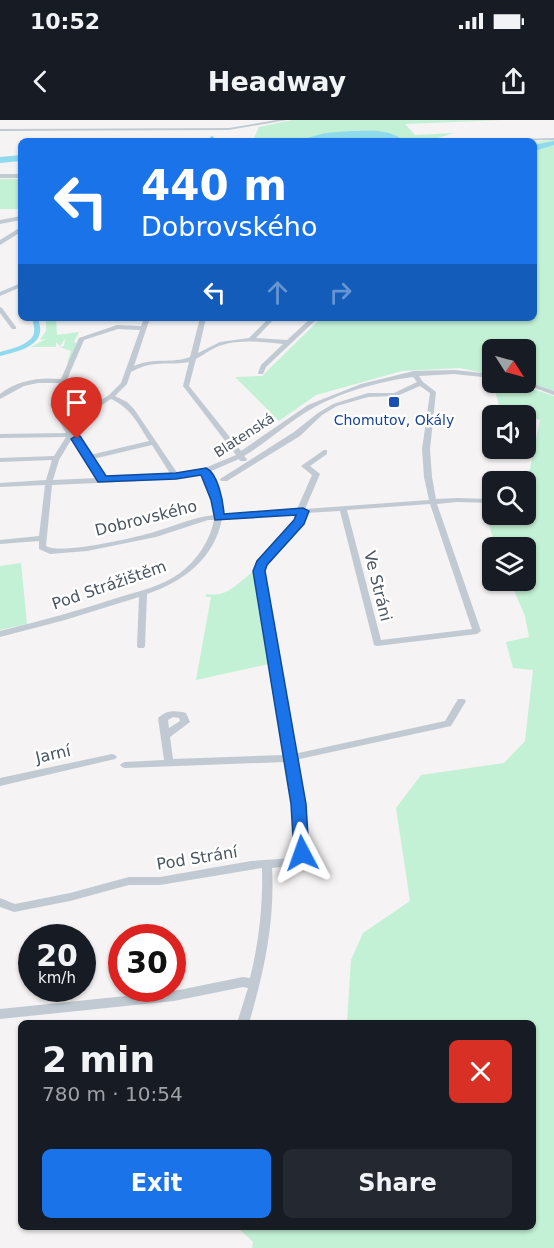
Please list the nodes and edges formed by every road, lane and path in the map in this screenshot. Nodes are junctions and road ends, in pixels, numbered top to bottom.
1 (65, 120) edge
2 (112, 120) edge
3 (285, 120) edge
4 (0, 130) edge
5 (61, 130) junction
6 (108, 130) junction
7 (554, 139) edge
8 (537, 140) edge
9 (0, 176) edge
10 (18, 176) edge
11 (18, 219) edge
12 (0, 222) edge
13 (18, 231) edge
14 (0, 243) edge
15 (18, 286) edge
16 (0, 294) edge
17 (0, 309) edge
18 (146, 321) edge
19 (202, 321) edge
20 (269, 321) edge
21 (312, 321) edge
22 (14, 328) dead end
23 (143, 328) junction
24 (251, 340) junction
25 (288, 342) junction
26 (192, 358) junction
27 (129, 371) junction
28 (261, 373) dead end
29 (414, 373) junction
30 (482, 374) edge
31 (63, 381) junction
32 (421, 383) junction
33 (536, 387) edge
34 (554, 393) edge
35 (111, 396) junction
36 (0, 397) edge
37 (67, 425) junction
38 (71, 435) junction
39 (0, 436) edge
40 (154, 442) junction
41 (324, 452) dead end
42 (239, 456) junction
43 (90, 457) junction
44 (57, 458) junction
45 (0, 460) edge
46 (250, 463) junction
47 (206, 471) junction
48 (176, 476) junction
49 (224, 479) dead end
50 (102, 480) junction
51 (47, 483) junction
52 (0, 485) edge
53 (482, 501) edge
54 (433, 503) junction
55 (344, 508) junction
56 (303, 511) junction
57 (219, 518) junction
58 (43, 538) junction
59 (0, 542) edge
60 (143, 593) junction
61 (0, 634) edge
62 (141, 646) dead end
63 (461, 701) dead end
64 (165, 736) dead end
65 (112, 757) dead end
66 (291, 758) junction
67 (169, 763) junction
68 (125, 765) dead end
69 (0, 782) edge
70 (267, 864) junction
71 (0, 902) edge
72 (255, 984) junction
73 (0, 1014) edge
74 (244, 1020) edge

1 - 5 street
2 - 6 street
3 - 6 street
4 - 5 street
5 - 6 street
7 - 8 street
9 - 10 street
11 - 12 street
13 - 14 street
15 - 16 street
17 - 22 street
18 - 23 street
19 - 26 street
20 - 24 street
21 - 25 street
23 - 27 street
23 - 31 street
24 - 25 street
24 - 26 street
25 - 28 street
26 - 27 street
26 - 42 street
27 - 35 street
29 - 30 street, Blatenská
29 - 32 street
29 - 42 street, Blatenská
31 - 36 street
31 - 37 street
32 - 46 street
32 - 54 street
33 - 34 street
35 - 37 street
35 - 40 street
37 - 38 street
38 - 39 street
38 - 43 street
38 - 44 street
40 - 43 street
40 - 48 street
41 - 56 street
42 - 46 street
42 - 47 street, Blatenská
43 - 50 street
44 - 45 street
44 - 51 street
46 - 49 street
47 - 48 street, Blatenská
47 - 57 street
48 - 50 street, Blatenská
50 - 51 street, Blatenská
51 - 52 street, Blatenská
51 - 58 street
53 - 54 street, Dobrovského
54 - 55 street, Dobrovského
54 - 55 street, Ve Stráni
55 - 56 street, Dobrovského
56 - 57 street, Dobrovského
56 - 66 street, Pod Strání
57 - 58 street, Dobrovského
57 - 60 street, Pod Strážištěm
58 - 59 street
60 - 61 street, Pod Strážištěm
60 - 62 street
63 - 66 street
64 - 67 street
65 - 69 street, Jarní
66 - 67 street
66 - 70 street, Pod Strání
67 - 68 street
70 - 71 street, Pod Strání
70 - 72 street
72 - 73 street
72 - 74 street

